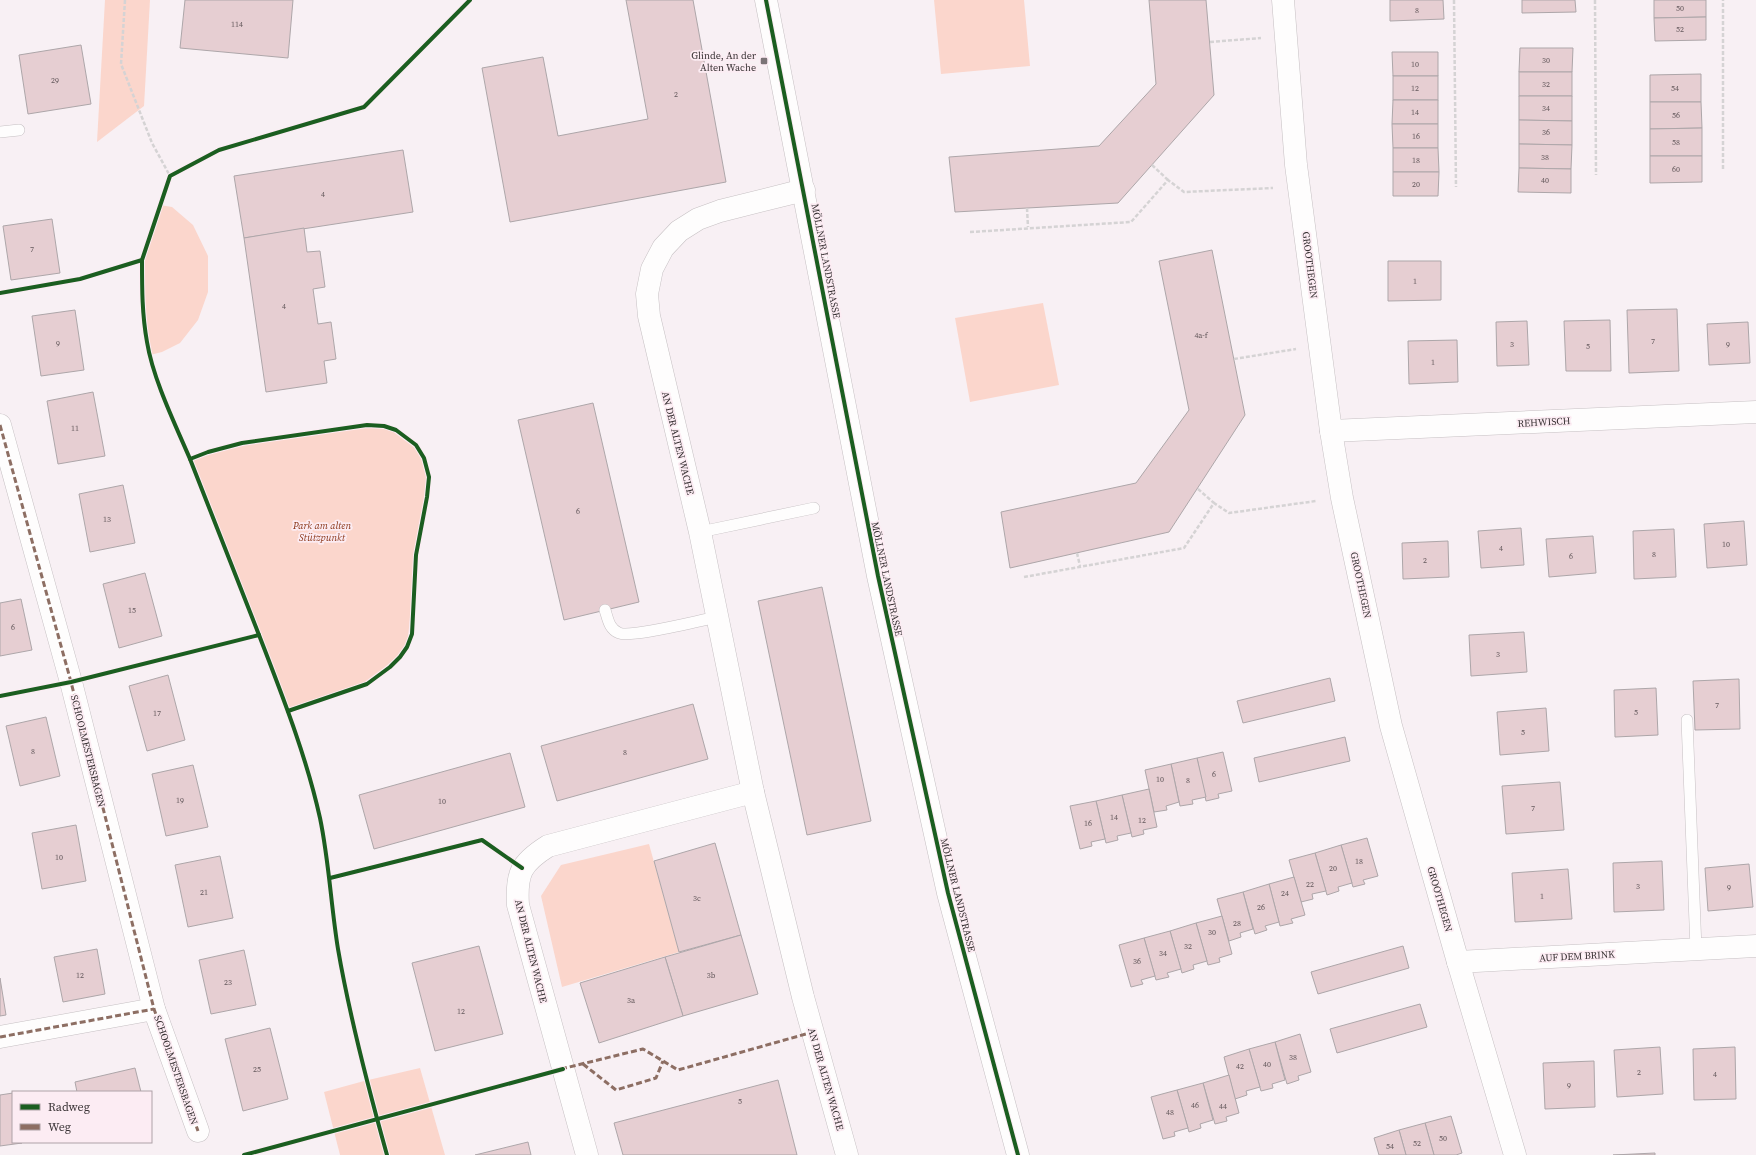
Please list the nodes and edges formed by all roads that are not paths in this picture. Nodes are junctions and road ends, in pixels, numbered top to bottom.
1 (766, 0) edge
2 (1283, 0) edge
3 (19, 130) dead end
4 (0, 132) edge
5 (804, 190) junction
6 (1756, 412) edge
7 (0, 425) edge
8 (1331, 432) junction
9 (814, 508) dead end
10 (700, 532) junction
11 (605, 610) dead end
12 (718, 617) junction
13 (1687, 720) dead end
14 (753, 792) junction
15 (1756, 946) edge
16 (1696, 949) junction
17 (1458, 962) junction
18 (154, 1009) junction
19 (0, 1037) edge
20 (198, 1131) dead end
21 (587, 1155) edge
22 (847, 1155) edge
23 (1018, 1155) edge
24 (1514, 1155) edge

1 - 5 street, MÖLLNER LANDSTRASSE
2 - 8 street, GROOTHEGEN
3 - 4 lane
5 - 10 street, AN DER ALTEN WACHE
5 - 23 street, MÖLLNER LANDSTRASSE
6 - 8 street, REHWISCH
7 - 18 street, SCHOOLMESTERSBAGEN
8 - 17 street, GROOTHEGEN
9 - 10 lane
10 - 12 street, AN DER ALTEN WACHE
11 - 12 lane
12 - 14 street, AN DER ALTEN WACHE
13 - 16 lane
14 - 21 street, AN DER ALTEN WACHE
14 - 22 street, AN DER ALTEN WACHE
15 - 16 street, AUF DEM BRINK
16 - 17 street, AUF DEM BRINK
17 - 24 street, GROOTHEGEN
18 - 19 street, SCHOOLMESTERSBAGEN
18 - 20 street, SCHOOLMESTERSBAGEN

